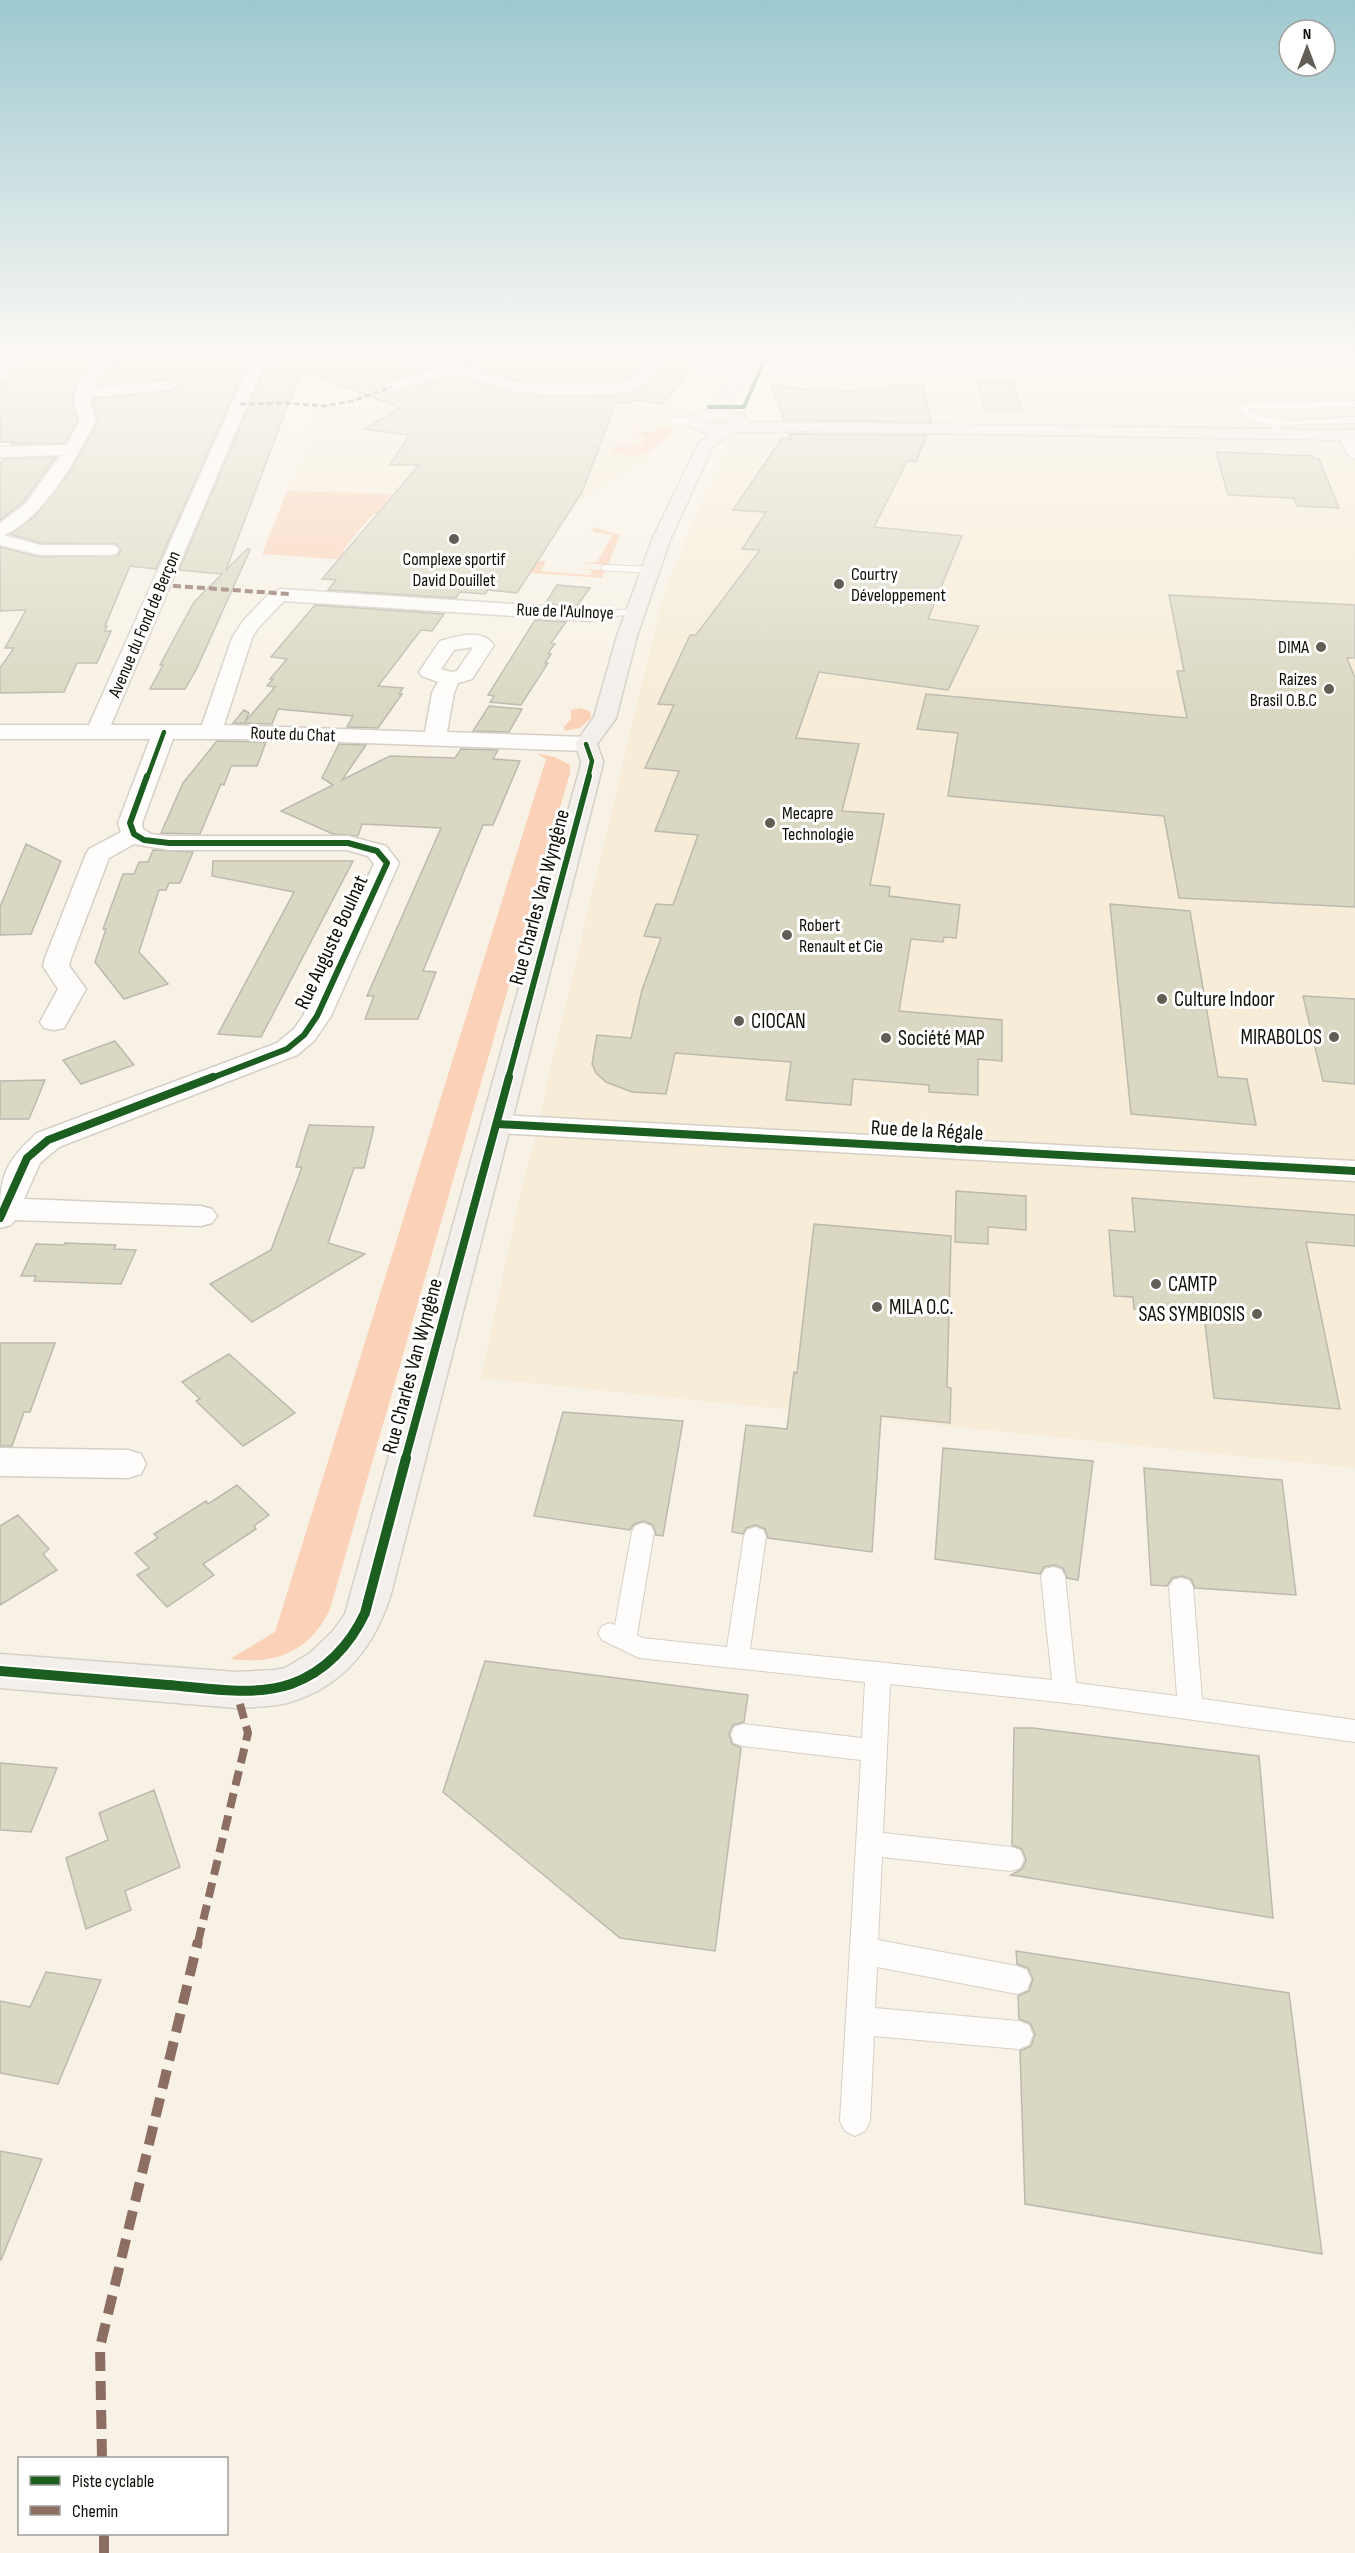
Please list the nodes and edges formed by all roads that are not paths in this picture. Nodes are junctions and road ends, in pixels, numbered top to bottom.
1 (58, 471) edge
2 (211, 471) edge
3 (687, 471) edge
4 (0, 531) edge
5 (0, 540) edge
6 (110, 550) dead end
7 (606, 568) dead end
8 (649, 570) junction
9 (495, 609) junction
10 (634, 612) junction
11 (590, 615) joint
12 (476, 640) junction
13 (450, 679) junction
14 (0, 732) edge
15 (97, 732) junction
16 (164, 732) junction
17 (211, 732) junction
18 (435, 739) junction
19 (586, 744) junction
20 (134, 835) junction
21 (54, 1022) dead end
22 (497, 1125) junction
23 (1355, 1171) edge
24 (2, 1213) edge
25 (201, 1216) dead end
26 (0, 1462) edge
27 (128, 1464) dead end
28 (643, 1532) dead end
29 (755, 1536) dead end
30 (1053, 1576) dead end
31 (1181, 1587) dead end
32 (737, 1658) junction
33 (0, 1671) edge
34 (878, 1672) junction
35 (1065, 1692) junction
36 (1190, 1708) junction
37 (1355, 1731) edge
38 (743, 1735) dead end
39 (874, 1750) junction
40 (869, 1844) junction
41 (1011, 1859) dead end
42 (864, 1951) junction
43 (1017, 1980) dead end
44 (860, 2021) junction
45 (1019, 2035) dead end
46 (855, 2121) dead end

1 - 4 street
2 - 15 street, Avenue du Fond de Berçon
3 - 8 street
5 - 6 street
7 - 8 lane
8 - 10 street
9 - 11 street, Rue de l'Aulnoye
9 - 12 street, Rue de l'Aulnoye
9 - 17 street, Rue de l'Aulnoye
10 - 11 lane, Rue de l'Aulnoye
10 - 19 street
12 - 13 street, Rue de l'Aulnoye
12 - 13 street
13 - 18 street
14 - 15 street, Route du Chat
15 - 16 street, Route du Chat
16 - 17 street, Route du Chat
16 - 20 street
17 - 18 street, Route du Chat
18 - 19 street, Route du Chat
19 - 22 street, Rue Charles Van Wyngène
20 - 21 street
20 - 24 street, Rue Auguste Boulnat
22 - 23 street, Rue de la Régale
22 - 33 street, Rue Charles Van Wyngène
24 - 25 street, Rue Auguste Boulnat
26 - 27 street
28 - 32 lane
29 - 32 lane
30 - 35 lane
31 - 36 lane
32 - 34 lane
34 - 35 lane
34 - 39 lane
35 - 36 lane
36 - 37 lane
38 - 39 lane
39 - 40 lane
40 - 41 lane
40 - 42 lane
42 - 43 lane
42 - 44 lane
44 - 45 lane
44 - 46 lane

